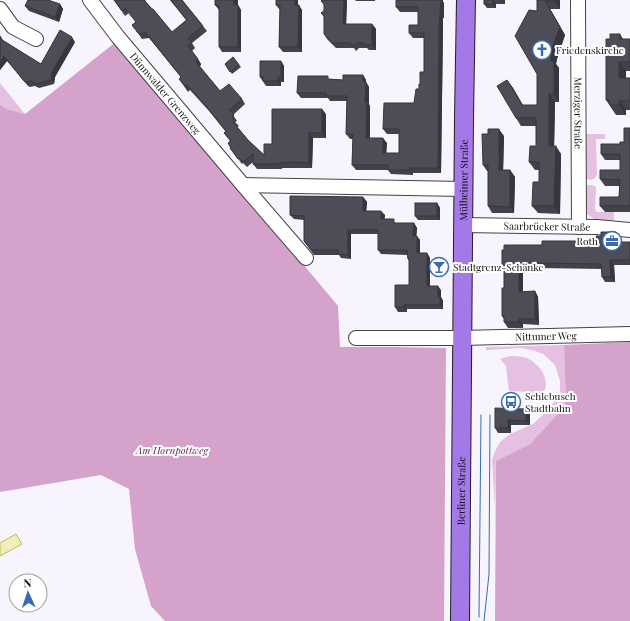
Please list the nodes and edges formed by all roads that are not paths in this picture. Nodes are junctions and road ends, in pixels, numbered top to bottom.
1 (90, 0) edge
2 (466, 0) edge
3 (578, 0) edge
4 (0, 9) edge
5 (36, 39) dead end
6 (243, 185) junction
7 (464, 190) junction
8 (463, 225) junction
9 (579, 227) junction
10 (630, 230) edge
11 (306, 258) dead end
12 (630, 334) edge
13 (356, 338) dead end
14 (462, 338) junction
15 (462, 360) joint
16 (460, 621) edge

1 - 6 street, Dünnwalder Grenzweg
2 - 7 main road, Mülheimer Straße
3 - 9 street, Merziger Straße
4 - 5 street
6 - 7 street
6 - 11 street, Dünnwalder Grenzweg
7 - 8 main road, Mülheimer Straße
8 - 9 street, Saarbrücker Straße
8 - 14 main road, Mülheimer Straße
9 - 10 street, Saarbrücker Straße
12 - 14 street, Nittumer Weg
13 - 14 street
14 - 15 main road, Mülheimer Straße
15 - 16 main road, Berliner Straße

